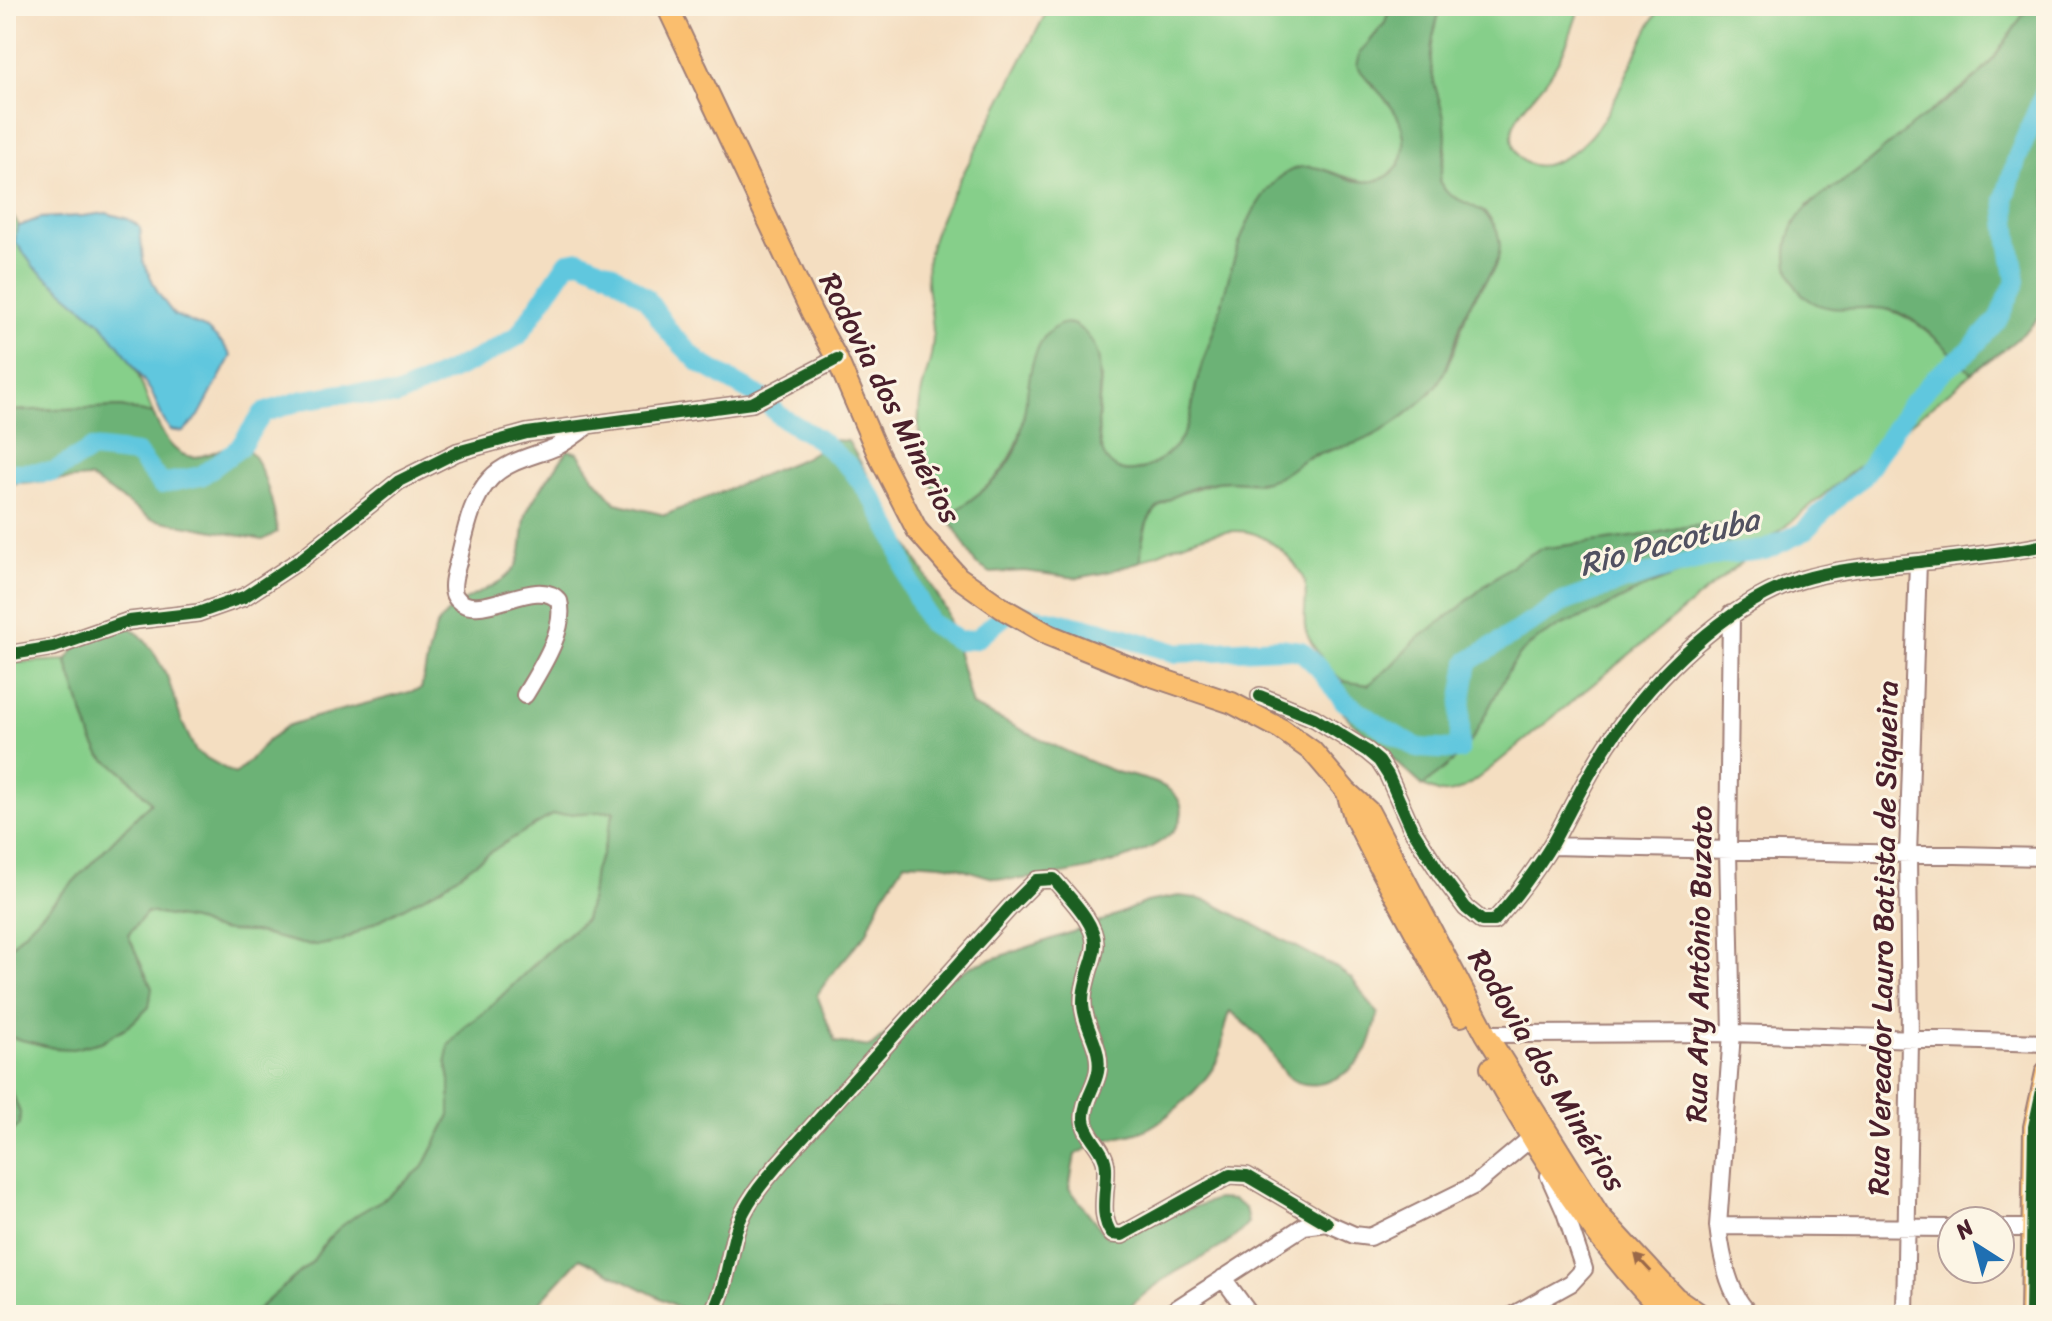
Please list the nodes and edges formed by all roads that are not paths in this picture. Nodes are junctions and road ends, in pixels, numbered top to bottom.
1 (667, 6) edge
2 (837, 359) junction
3 (588, 425) junction
4 (2046, 545) edge
5 (1918, 562) junction
6 (1731, 614) junction
7 (6, 655) edge
8 (525, 695) dead end
9 (1260, 696) dead end
10 (1347, 792) junction
11 (1551, 846) junction
12 (1728, 851) junction
13 (1908, 855) junction
14 (2046, 857) edge
15 (1732, 1033) junction
16 (1486, 1034) junction
17 (1910, 1040) junction
18 (2046, 1043) edge
19 (2046, 1072) edge
20 (1531, 1138) junction
21 (1547, 1162) junction
22 (1327, 1223) junction
23 (1718, 1226) junction
24 (1907, 1228) junction
25 (1936, 1228) edge
26 (2016, 1228) edge
27 (2040, 1228) edge
28 (1223, 1278) junction
29 (1748, 1312) edge
30 (1702, 1314) edge
31 (711, 1315) edge
32 (1167, 1315) edge
33 (1250, 1315) edge
34 (1513, 1315) edge
35 (1666, 1315) edge
36 (1905, 1315) edge
37 (2031, 1315) edge

1 - 2 main road, Rodovia dos Minérios
2 - 3 street
2 - 10 main road, Rodovia dos Minérios
3 - 7 street
3 - 8 street
4 - 5 street
5 - 6 street
5 - 13 street, Rua Vereador Lauro Batista de Siqueira
6 - 11 street
6 - 12 street, Rua Ary Antônio Buzato
9 - 11 street
10 - 16 main road, Rodovia dos Minérios
10 - 20 main road, Rodovia dos Minérios
11 - 12 street
12 - 13 street
12 - 15 street, Rua Ary Antônio Buzato
13 - 14 street
13 - 17 street, Rua Vereador Lauro Batista de Siqueira
15 - 16 street
15 - 17 street
15 - 23 street, Rua Ary Antônio Buzato
30 -> 16 main road, Rodovia dos Minérios
17 - 18 street
17 - 24 street, Rua Vereador Lauro Batista de Siqueira
19 - 27 main road
20 - 21 main road, Rodovia dos Minérios
20 - 22 street
21 - 34 street
21 - 35 main road, Rodovia dos Minérios
22 - 28 street
22 - 31 street
23 - 24 street
23 - 29 street, Rua Ary Antônio Buzato
24 - 25 street
24 - 36 street, Rua Vereador Lauro Batista de Siqueira
26 - 27 street
27 - 37 main road
28 - 32 street
28 - 33 street

